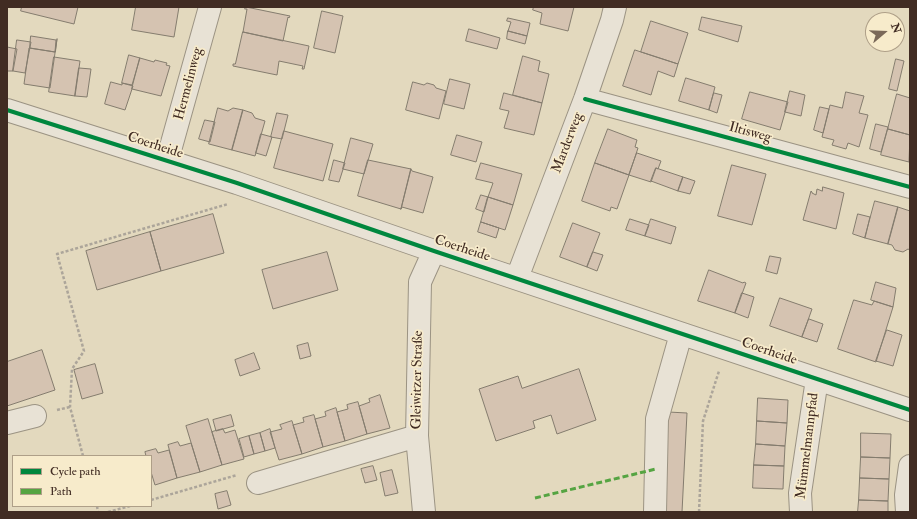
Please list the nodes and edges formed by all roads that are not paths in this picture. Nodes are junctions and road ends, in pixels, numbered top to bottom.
1 (210, 7) edge
2 (615, 7) edge
3 (585, 99) junction
4 (7, 110) edge
5 (167, 162) junction
6 (910, 187) edge
7 (434, 251) junction
8 (517, 278) junction
9 (681, 334) junction
10 (817, 379) junction
11 (910, 410) edge
12 (35, 416) dead end
13 (7, 423) edge
14 (417, 436) junction
15 (910, 466) edge
16 (258, 483) road end
17 (424, 512) edge
18 (655, 512) edge
19 (801, 512) edge
20 (907, 512) edge

1 - 5 street, Hermelinweg
2 - 3 street, Marderweg
3 - 6 street, Iltisweg
3 - 8 street, Marderweg
4 - 5 street, Coerheide
5 - 7 street, Coerheide
7 - 8 street, Coerheide
7 - 14 street, Gleiwitzer Straße
8 - 9 street, Coerheide
9 - 10 street, Coerheide
9 - 18 street
10 - 11 street, Coerheide
10 - 19 street, Mümmelmannpfad
12 - 13 street
14 - 16 street
14 - 17 street, Gleiwitzer Straße
15 - 20 street

